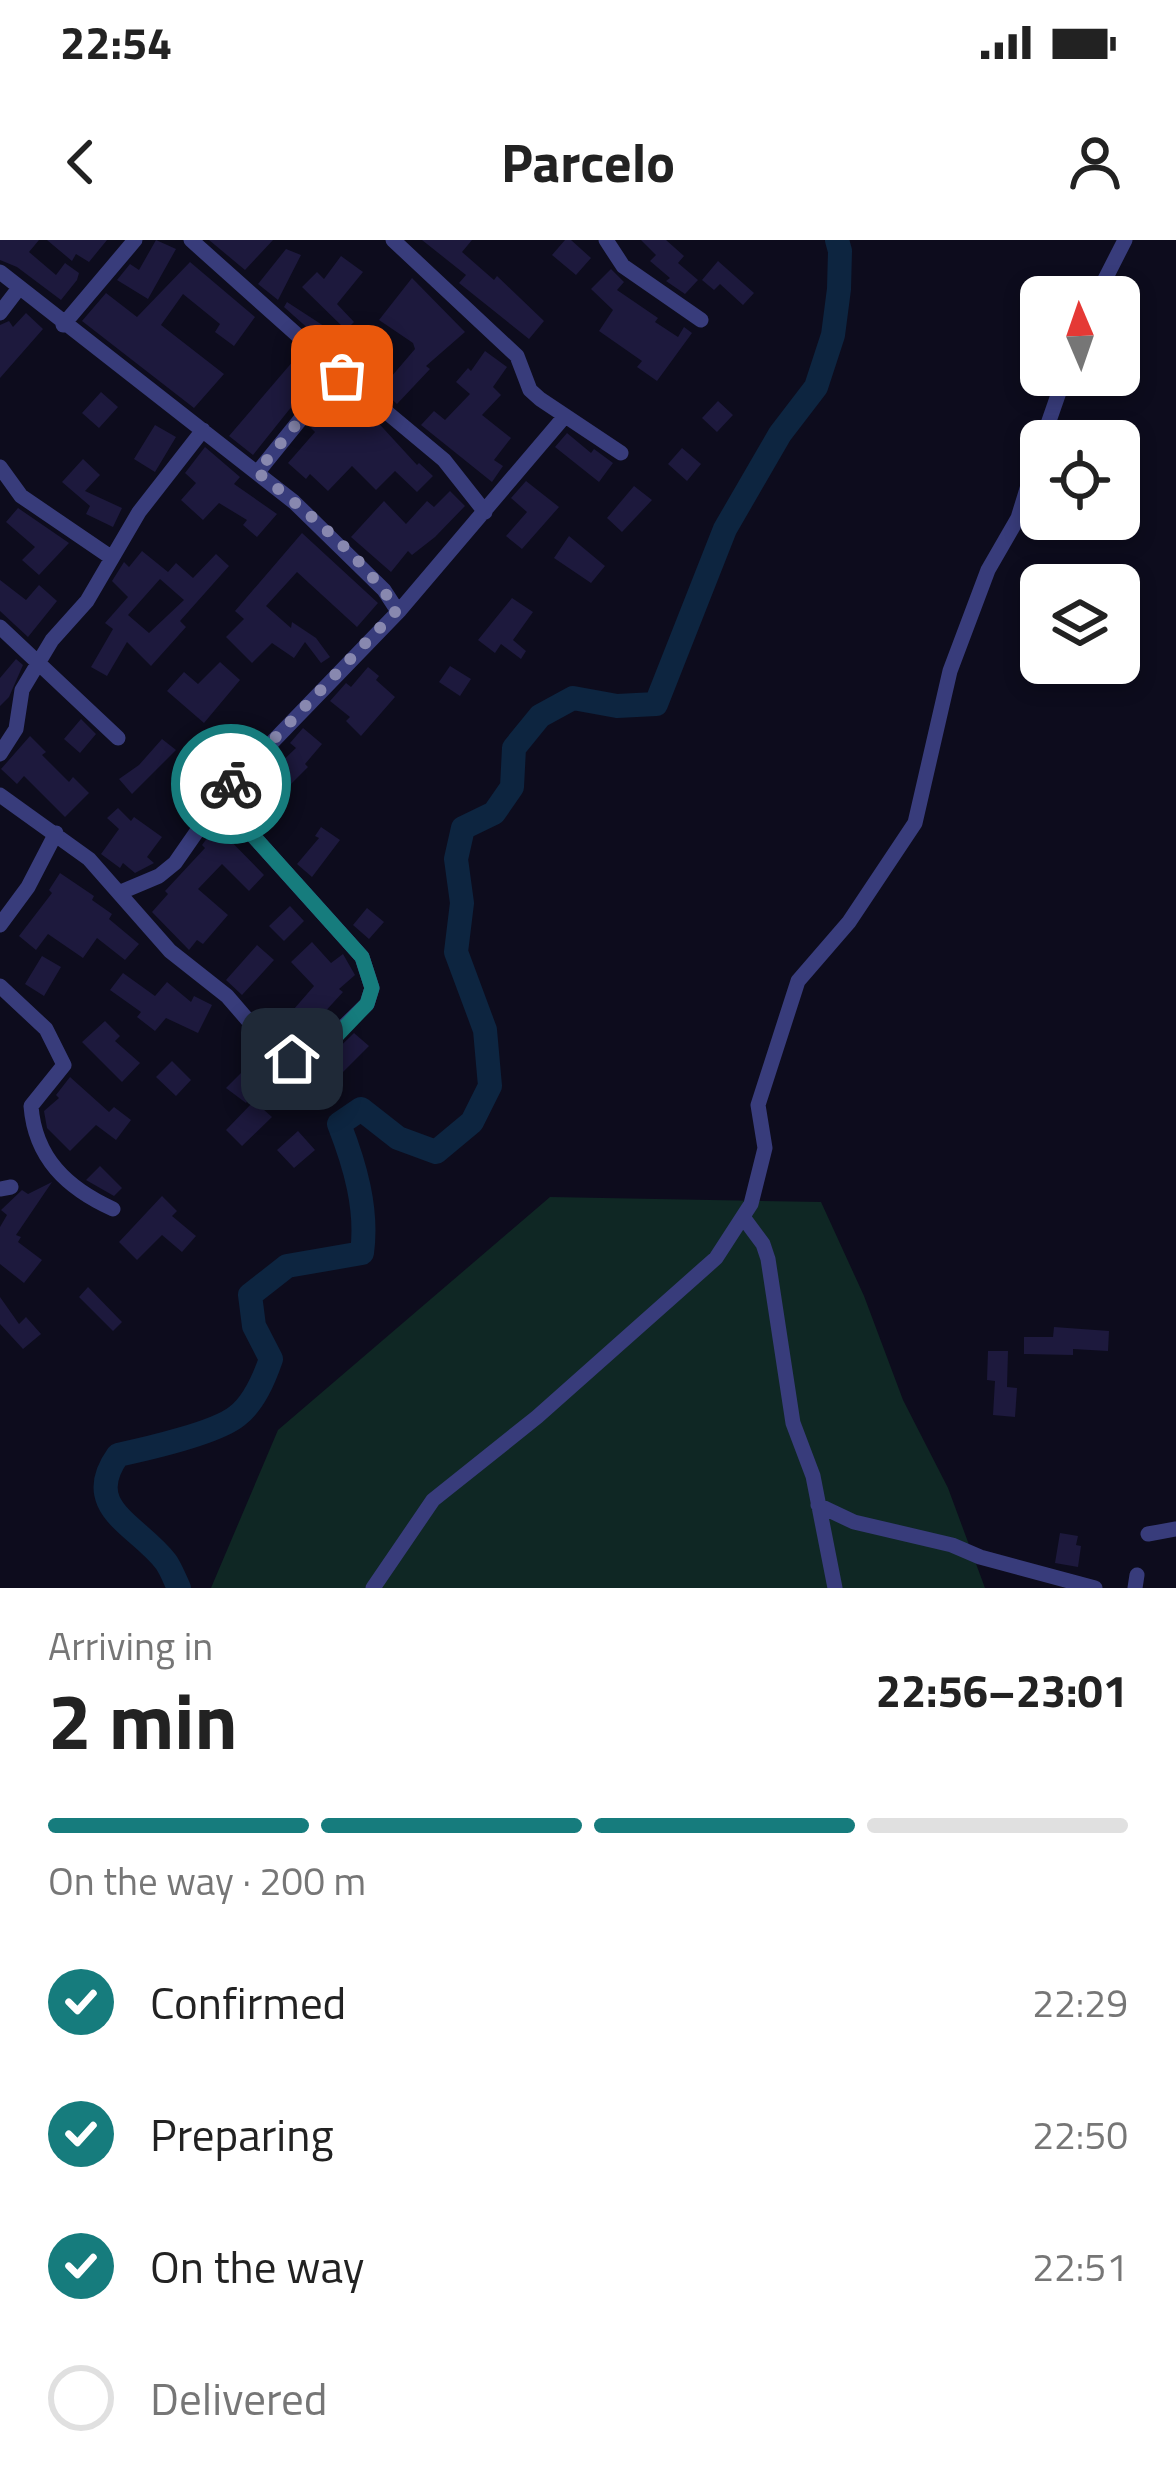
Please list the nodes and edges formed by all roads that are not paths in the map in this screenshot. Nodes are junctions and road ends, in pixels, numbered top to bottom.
1 (135, 240) edge
2 (191, 240) edge
3 (393, 240) edge
4 (606, 240) edge
5 (1125, 240) edge
6 (0, 272) edge
7 (1107, 276) edge
8 (19, 288) junction
9 (0, 313) edge
10 (701, 320) dead end
11 (63, 325) junction
12 (342, 376) junction
13 (565, 416) junction
14 (202, 430) junction
15 (621, 453) dead end
16 (0, 467) edge
17 (257, 472) junction
18 (1020, 511) edge
19 (485, 512) junction
20 (112, 558) junction
21 (397, 610) junction
22 (0, 627) edge
23 (38, 664) junction
24 (118, 738) dead end
25 (0, 754) edge
26 (0, 795) edge
27 (220, 799) junction
28 (56, 833) junction
29 (121, 892) junction
30 (0, 925) edge
31 (0, 986) edge
32 (113, 1209) dead end
33 (742, 1217) junction
34 (818, 1505) junction
35 (1176, 1529) edge
36 (1148, 1534) dead end
37 (373, 1588) edge
38 (835, 1588) edge
39 (1095, 1588) edge

1 - 11 street
2 - 12 street
3 - 13 street
4 - 10 street
5 - 7 street
6 - 8 street
8 - 9 street
8 - 11 street
11 - 14 street
12 - 17 street
12 - 19 street
13 - 15 street
13 - 19 street
14 - 17 street
14 - 20 street
16 - 20 street
17 - 21 street
18 - 33 street
19 - 21 street
20 - 23 street
21 - 27 street
22 - 23 street
23 - 24 street
23 - 25 street
26 - 28 street
27 - 29 street
27 - 29 street
28 - 29 street
28 - 30 street
31 - 32 street
33 - 34 street
33 - 37 street
34 - 38 street
34 - 39 street
35 - 36 street

